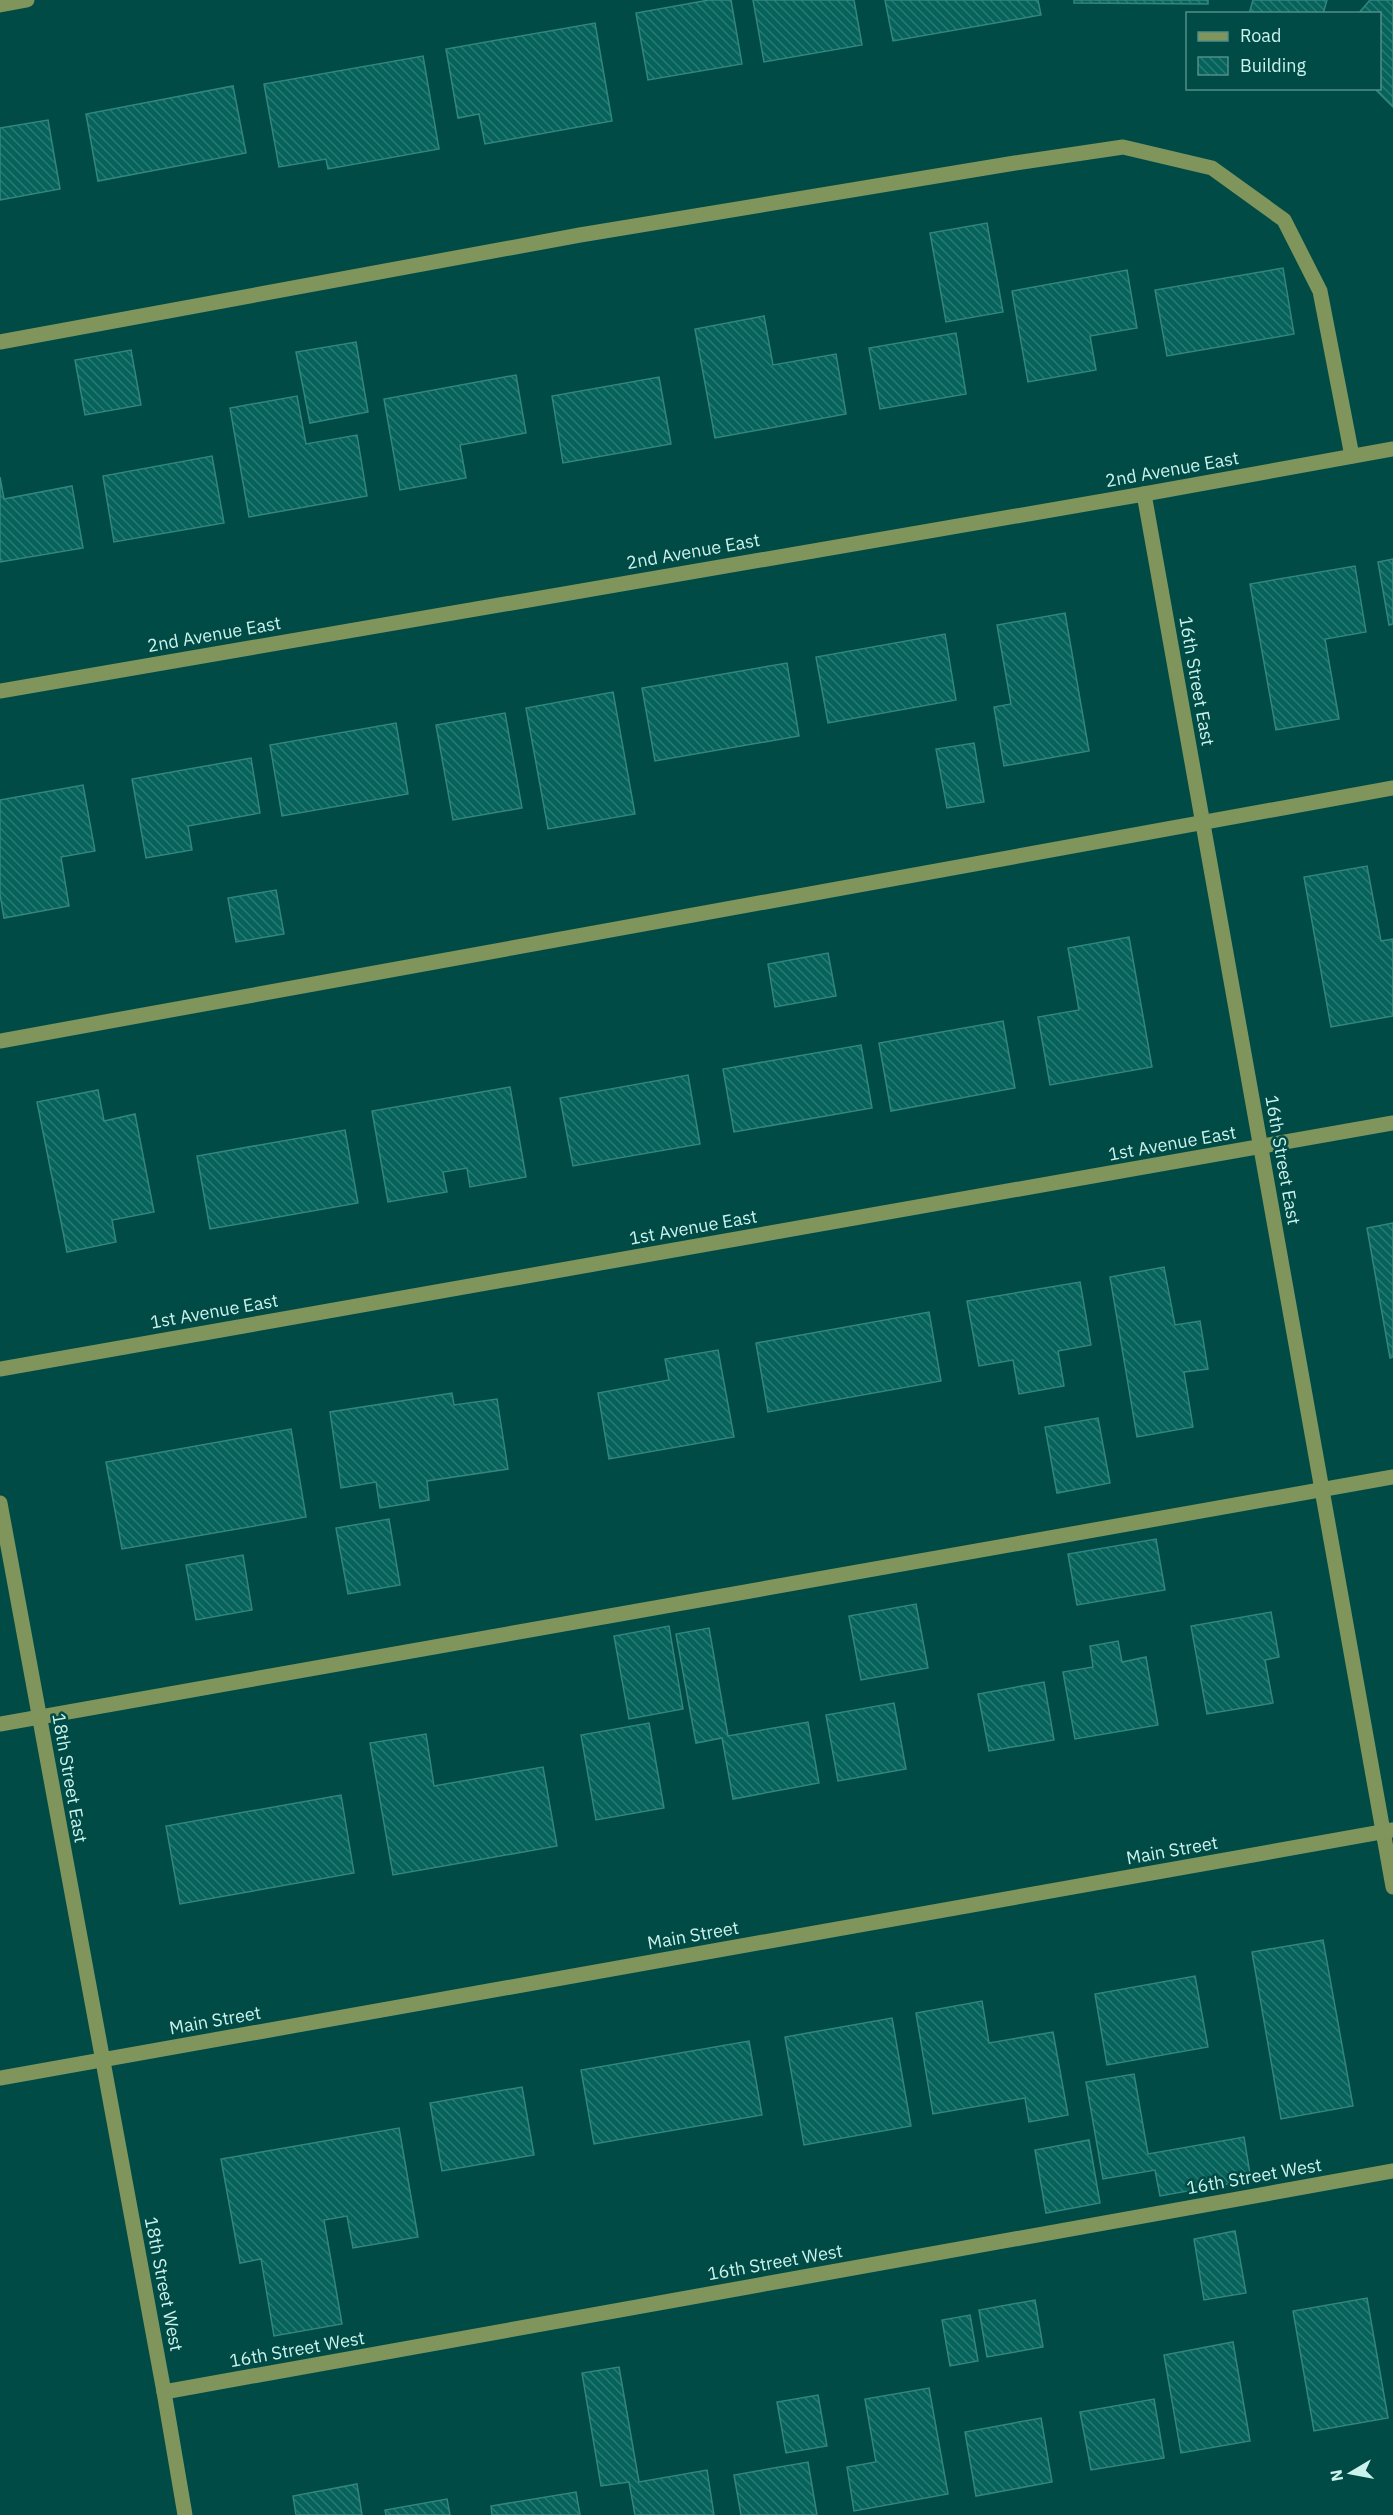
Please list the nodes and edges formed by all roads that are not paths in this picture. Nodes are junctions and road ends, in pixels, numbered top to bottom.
1 (27, 0) edge
2 (0, 5) edge
3 (0, 342) edge
4 (1393, 449) edge
5 (1352, 456) junction
6 (1144, 494) junction
7 (0, 691) edge
8 (1393, 788) edge
9 (1203, 822) junction
10 (0, 1041) edge
11 (1393, 1123) edge
12 (1261, 1147) junction
13 (0, 1369) edge
14 (1393, 1477) edge
15 (1322, 1490) junction
16 (0, 1503) edge
17 (39, 1718) junction
18 (0, 1724) edge
19 (1388, 1831) edge
20 (1393, 1887) edge
21 (103, 2060) junction
22 (0, 2078) edge
23 (1393, 2171) edge
24 (164, 2392) junction
25 (185, 2515) edge

1 - 2 street
3 - 5 street
4 - 5 street, 2nd Avenue East
5 - 6 street, 2nd Avenue East
6 - 7 street, 2nd Avenue East
6 - 9 street, 16th Street East
8 - 9 street
9 - 10 street
9 - 12 street, 16th Street East
11 - 12 street, 1st Avenue East
12 - 13 street, 1st Avenue East
12 - 15 street, 16th Street East
14 - 15 street
15 - 17 street
15 - 19 street, 16th Street East
16 - 17 street, 18th Street East
17 - 18 street
17 - 21 street, 18th Street East
19 - 20 street
19 - 21 street, Main Street
21 - 22 street, Main Street
21 - 24 street, 18th Street West
23 - 24 street, 16th Street West
24 - 25 street, 18th Street West

